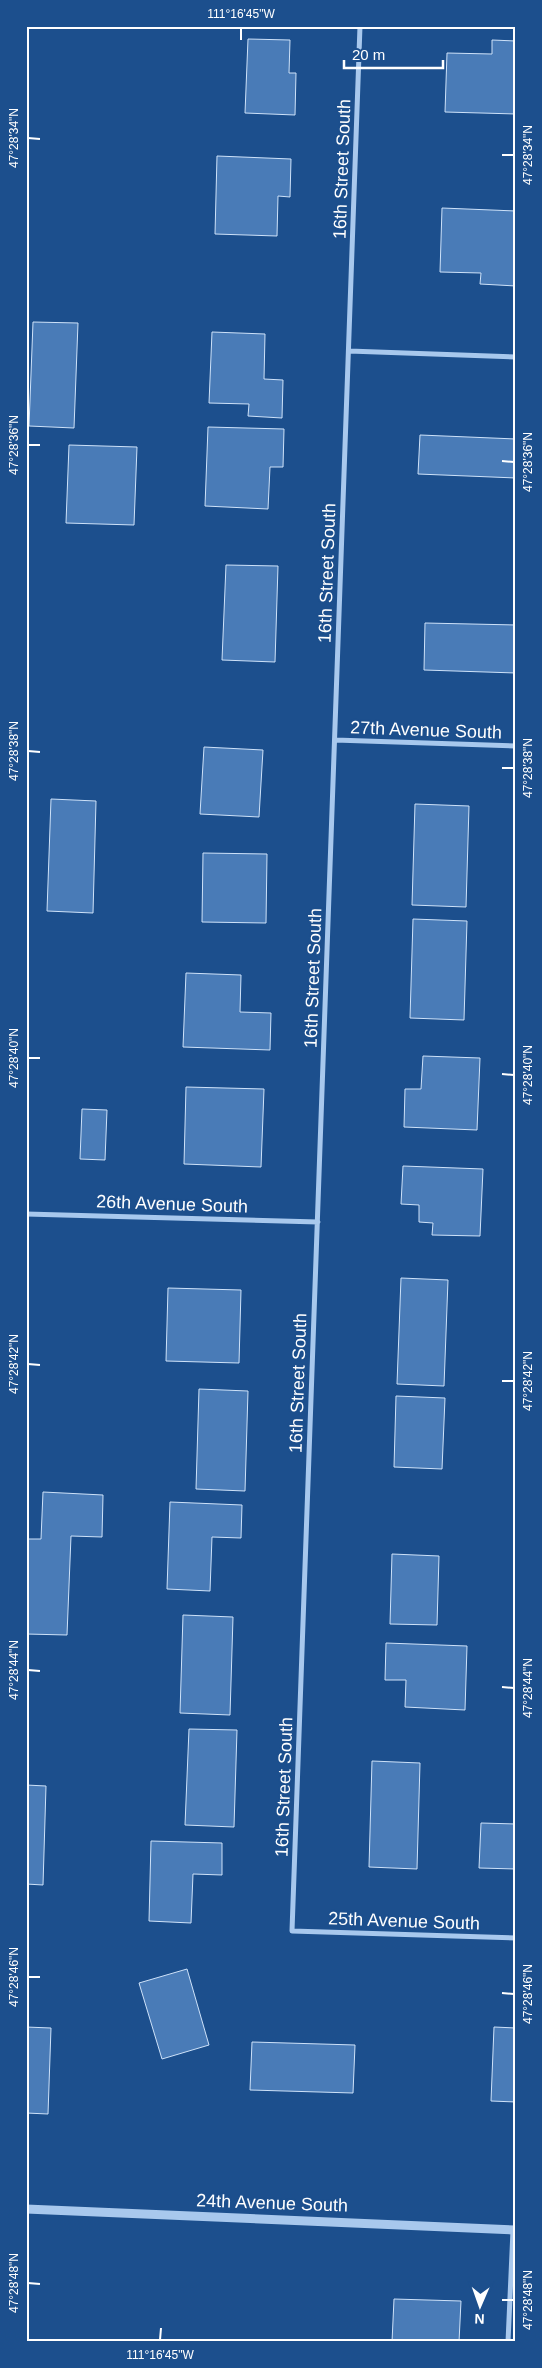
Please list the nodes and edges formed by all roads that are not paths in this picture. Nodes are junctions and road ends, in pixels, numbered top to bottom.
1 (360, 26) edge
2 (349, 351) junction
3 (516, 357) edge
4 (335, 740) junction
5 (516, 746) edge
6 (26, 1214) edge
7 (318, 1222) junction
8 (292, 1931) joint
9 (516, 1938) edge
10 (26, 2209) edge
11 (514, 2230) edge
12 (508, 2342) edge

1 - 2 street, 16th Street South
2 - 3 street
2 - 4 street, 16th Street South
4 - 5 street, 27th Avenue South
4 - 7 street, 16th Street South
6 - 7 street, 26th Avenue South
7 - 8 street, 16th Street South
8 - 9 street, 25th Avenue South
10 - 11 street, 24th Avenue South
11 - 12 street

